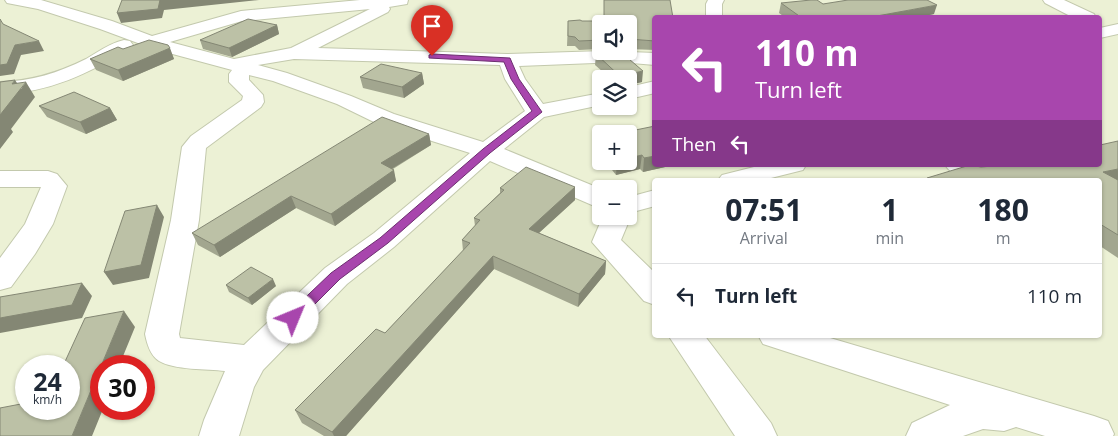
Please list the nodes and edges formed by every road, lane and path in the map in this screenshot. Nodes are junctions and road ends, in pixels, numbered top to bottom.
1 (13, 0) edge
2 (402, 0) edge
3 (716, 0) edge
4 (1051, 0) edge
5 (341, 6) junction
6 (714, 15) edge
7 (1082, 15) edge
8 (364, 17) junction
9 (145, 39) junction
10 (294, 53) junction
11 (652, 59) edge
12 (507, 60) junction
13 (240, 66) junction
14 (0, 88) edge
15 (652, 88) edge
16 (637, 91) edge
17 (592, 101) edge
18 (537, 112) junction
19 (487, 151) junction
20 (786, 167) edge
21 (739, 178) edge
22 (0, 179) edge
23 (592, 195) edge
24 (652, 199) edge
25 (637, 203) edge
26 (613, 225) edge
27 (0, 279) edge
28 (652, 290) edge
29 (688, 338) edge
30 (784, 338) edge
31 (250, 360) junction
32 (1079, 432) edge
33 (219, 436) edge
34 (757, 436) edge
35 (926, 436) edge

1 - 9 street
2 - 5 street
2 - 8 street
3 - 6 street
4 - 7 street
5 - 8 street
5 - 9 street
8 - 10 street
9 - 13 street
9 - 14 street
10 - 12 street
10 - 13 street
11 - 12 street
12 - 18 street
13 - 19 street
13 - 31 street
15 - 16 street
17 - 18 street
18 - 19 street
19 - 23 street
19 - 31 street
20 - 21 street
22 - 27 street
24 - 25 street
26 - 28 street
29 - 34 street
30 - 32 street
31 - 33 street
32 - 35 street

